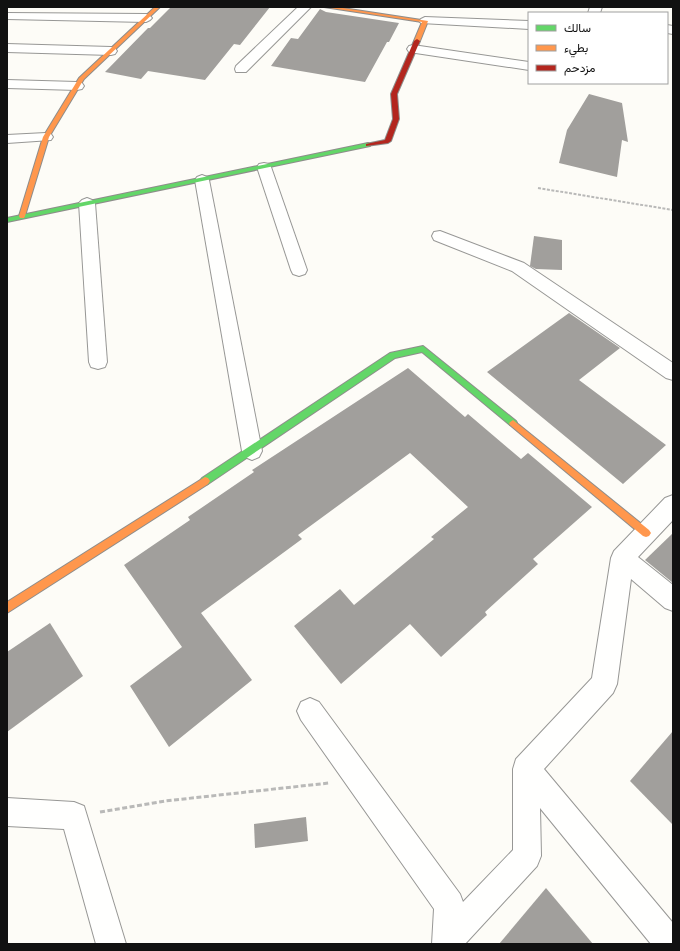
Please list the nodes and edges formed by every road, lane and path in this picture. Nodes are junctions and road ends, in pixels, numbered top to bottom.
1 (158, 7) edge
2 (305, 7) edge
3 (326, 7) edge
4 (7, 16) edge
5 (428, 16) junction
6 (146, 18) junction
7 (528, 25) edge
8 (7, 48) edge
9 (413, 49) junction
10 (111, 51) junction
11 (528, 66) edge
12 (241, 69) dead end
13 (7, 84) edge
14 (77, 86) junction
15 (46, 137) junction
16 (7, 139) edge
17 (264, 167) junction
18 (202, 180) junction
19 (538, 188) dead end
20 (87, 203) junction
21 (673, 210) edge
22 (22, 216) junction
23 (7, 220) edge
24 (440, 236) dead end
25 (299, 270) dead end
26 (98, 362) dead end
27 (673, 373) edge
28 (252, 452) junction
29 (673, 504) edge
30 (646, 533) junction
31 (622, 558) junction
32 (673, 600) edge
33 (7, 608) edge
34 (310, 711) dead end
35 (526, 769) junction
36 (359, 780) junction
37 (7, 812) edge
38 (74, 816) junction
39 (447, 942) edge
40 (111, 944) edge
41 (671, 944) edge

1 - 6 street
2 - 12 street
3 - 5 street
4 - 6 street
5 - 7 street
5 - 9 street
6 - 10 street
8 - 10 street
9 - 11 street
9 - 17 street
10 - 14 street
13 - 14 street
14 - 15 street
15 - 16 street
15 - 22 street
17 - 18 street
17 - 25 street
18 - 20 street
18 - 28 street
19 - 21 path
20 - 22 street
20 - 26 street
22 - 23 street
24 - 27 street
28 - 30 street
28 - 33 street
29 - 30 street
30 - 31 street
31 - 32 street
31 - 35 street
34 - 36 street
35 - 39 street
35 - 41 street
36 - 38 path
36 - 39 street
37 - 38 street
38 - 40 street

